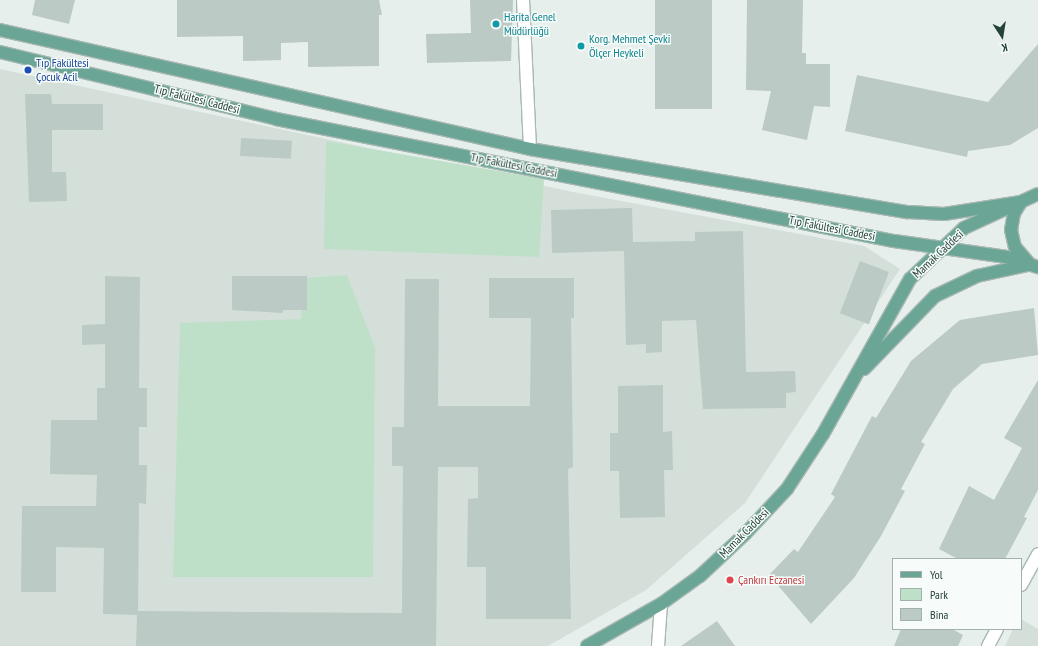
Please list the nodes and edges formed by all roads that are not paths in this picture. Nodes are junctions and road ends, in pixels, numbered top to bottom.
1 (523, 0) edge
2 (0, 30) edge
3 (0, 52) edge
4 (530, 149) junction
5 (1038, 194) edge
6 (1021, 202) junction
7 (941, 247) junction
8 (1034, 265) edge
9 (857, 375) junction
10 (1038, 555) edge
11 (1022, 583) edge
12 (661, 604) junction
13 (996, 630) edge
14 (587, 646) edge
15 (658, 646) edge
16 (988, 646) edge

1 - 4 street
2 - 4 main road, Tıp Fakültesi Caddesi
3 - 7 main road, Tıp Fakültesi Caddesi
4 - 6 main road, Tıp Fakültesi Caddesi
5 - 6 main road, Mamak Caddesi
6 - 7 main road, Mamak Caddesi
6 - 8 main road
7 - 8 main road, Tıp Fakültesi Caddesi
7 - 9 main road, Mamak Caddesi
8 - 9 main road, Mamak Caddesi
9 - 12 main road, Mamak Caddesi
10 - 11 street
12 - 14 main road, Mamak Caddesi
12 - 15 street
13 - 16 street

